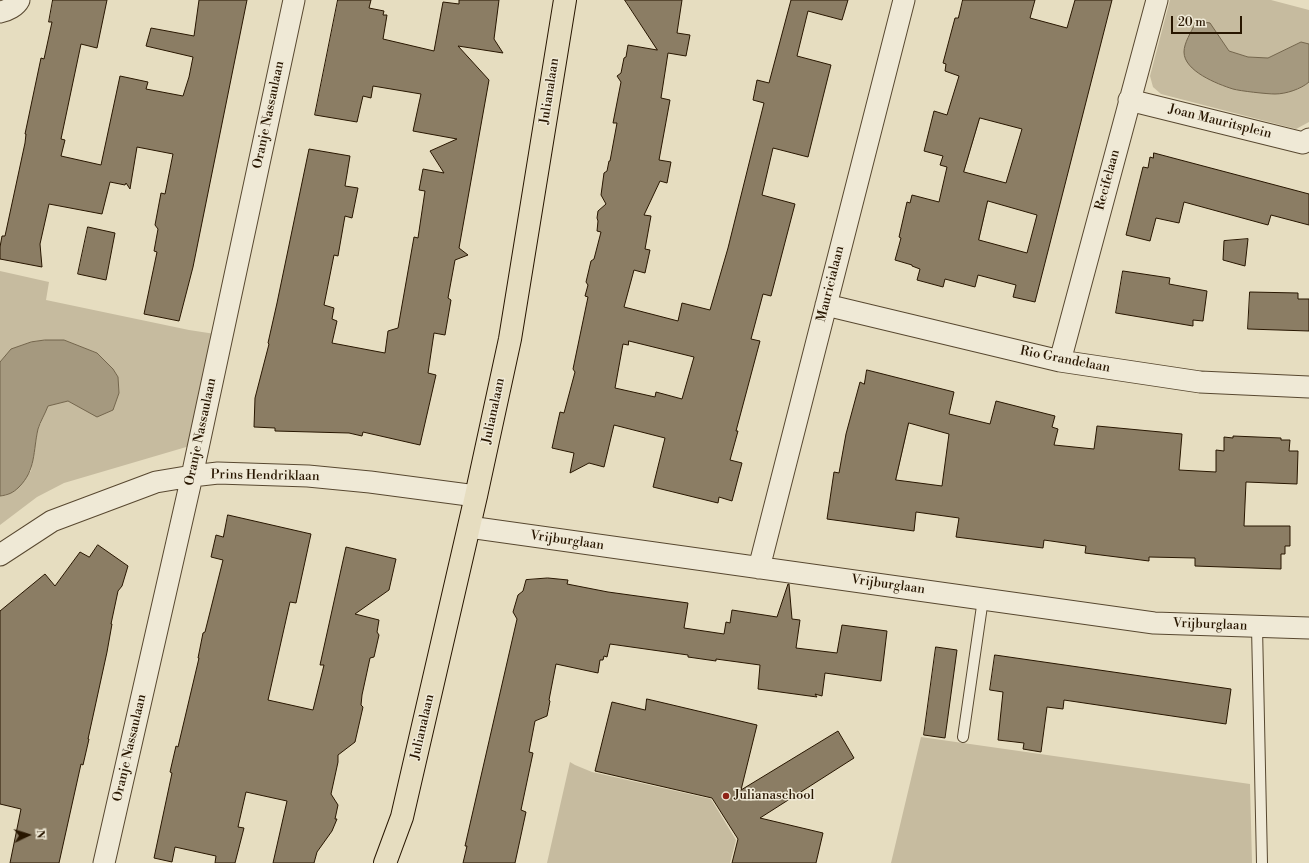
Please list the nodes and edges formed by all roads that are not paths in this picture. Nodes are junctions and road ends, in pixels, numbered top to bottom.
1 (19, 0) edge
2 (294, 0) edge
3 (565, 0) edge
4 (904, 0) edge
5 (1157, 0) edge
6 (0, 12) edge
7 (1129, 100) junction
8 (1309, 139) edge
9 (826, 305) junction
10 (1060, 361) junction
11 (1309, 388) edge
12 (192, 476) junction
13 (476, 496) junction
14 (469, 527) junction
15 (0, 556) edge
16 (759, 568) junction
17 (983, 599) junction
18 (1257, 626) junction
19 (1309, 628) edge
20 (963, 737) dead end
21 (402, 817) junction
22 (104, 863) edge
23 (385, 863) edge
24 (398, 863) edge
25 (1262, 863) edge

1 - 6 street
2 - 12 street, Oranje Nassaulaan
3 - 13 main road, Julianalaan
4 - 9 street, Mauricialaan
5 - 7 street, Recifelaan
7 - 8 street, Joan Mauritsplein
7 - 10 street, Recifelaan
9 - 10 street, Rio Grandelaan
9 - 16 street, Mauricialaan
10 - 11 street, Rio Grandelaan
12 - 13 street, Prins Hendriklaan
12 - 15 street, Prins Hendriklaan
12 - 22 street, Oranje Nassaulaan
13 - 14 main road, Julianalaan
14 - 16 street, Vrijburglaan
14 - 21 main road, Julianalaan
16 - 17 street, Vrijburglaan
17 - 18 street, Vrijburglaan
17 - 20 lane
18 - 19 street, Vrijburglaan
18 - 25 lane
21 - 23 main road, Julianalaan
21 - 24 main road, Julianalaan

